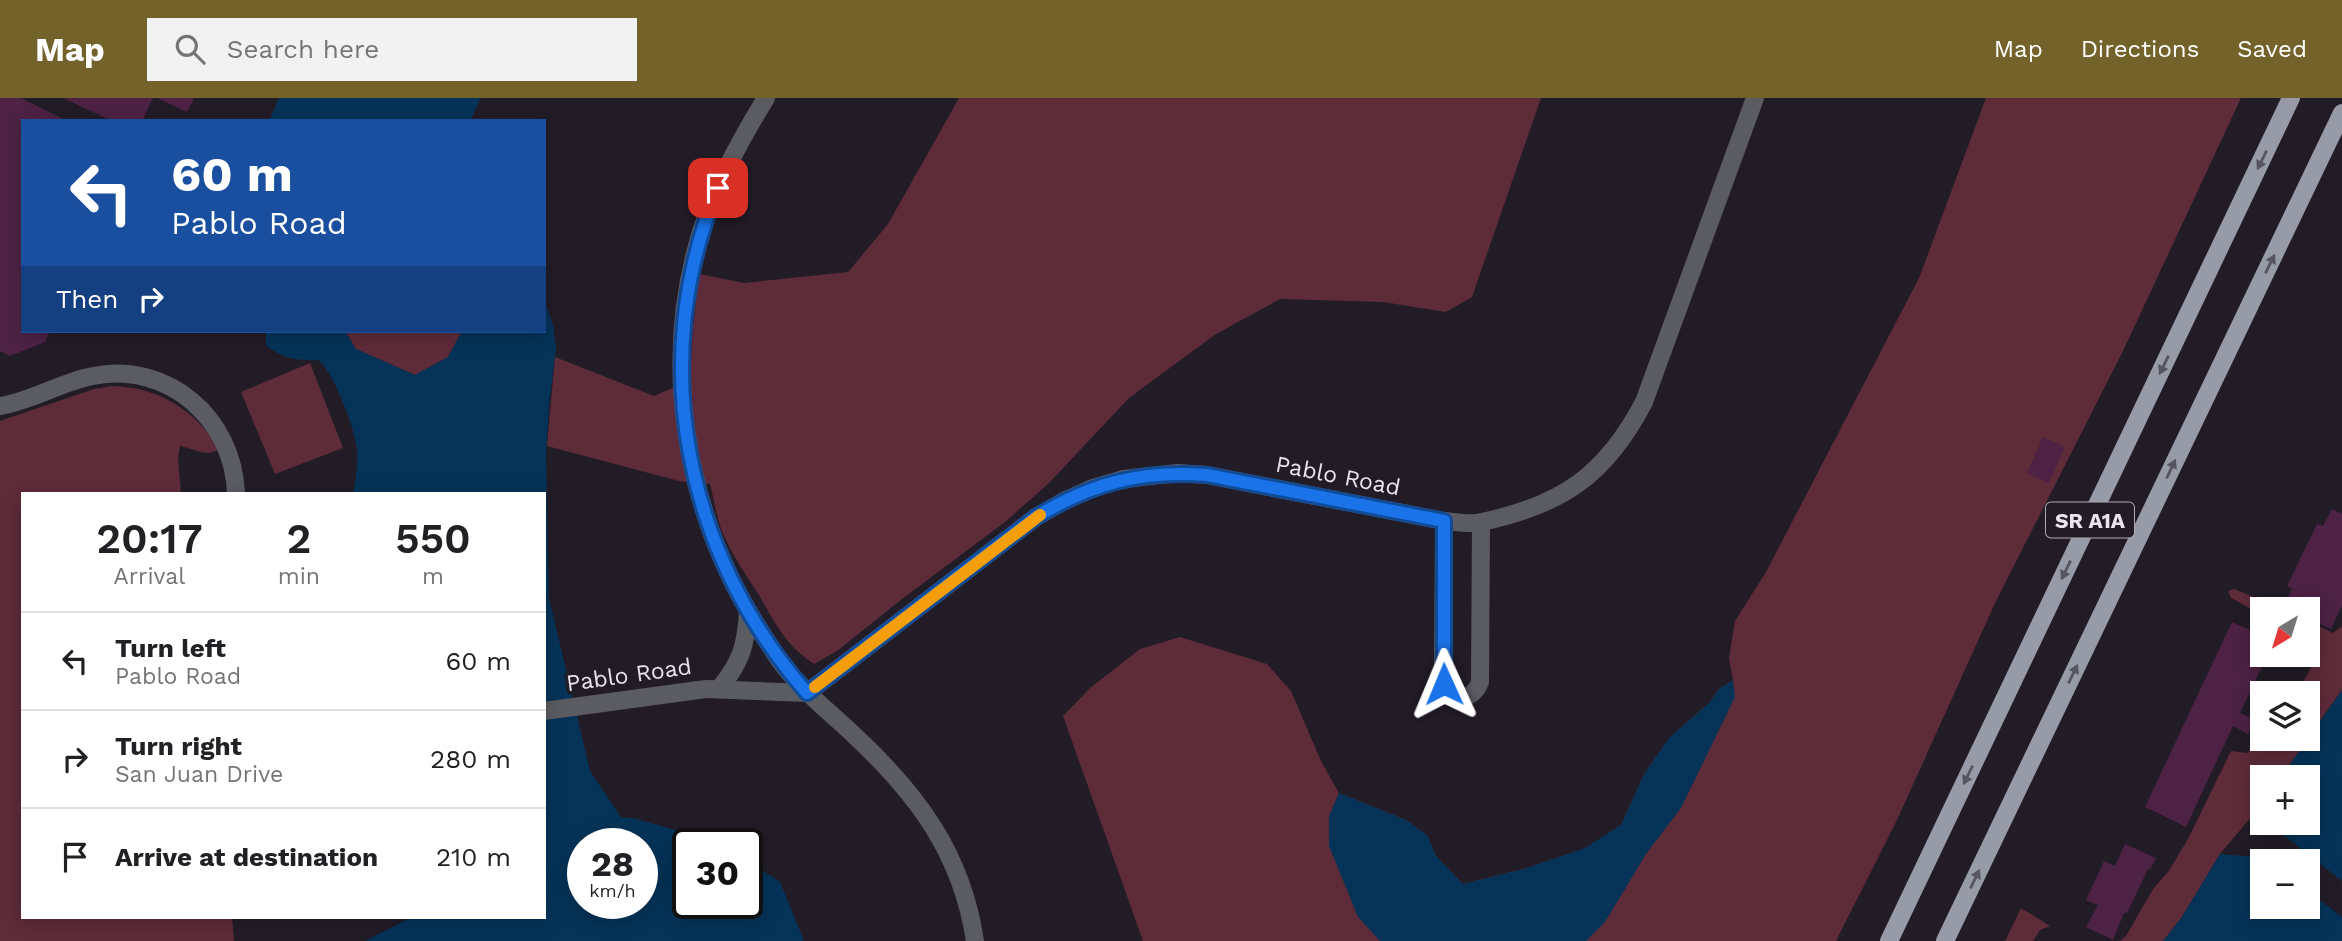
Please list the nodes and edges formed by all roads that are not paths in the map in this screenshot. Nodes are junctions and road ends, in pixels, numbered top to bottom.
1 (766, 98) edge
2 (1755, 98) edge
3 (2291, 98) edge
4 (2342, 113) edge
5 (0, 406) edge
6 (236, 492) edge
7 (1444, 521) junction
8 (1480, 523) junction
9 (748, 612) junction
10 (719, 689) junction
11 (807, 693) junction
12 (546, 711) edge
13 (975, 941) edge
14 (1889, 941) edge
15 (1945, 941) edge

1 - 9 street
2 - 8 street, Pablo Road
3 -> 14 main road, SR A1A
15 -> 4 main road, SR A1A
5 - 6 street
7 - 8 street, Pablo Road
7 - 8 street
7 - 11 street, Pablo Road
9 - 10 street, Pablo Road
9 - 11 street
10 - 11 street, Pablo Road
10 - 12 street, Pablo Road
11 - 13 street

